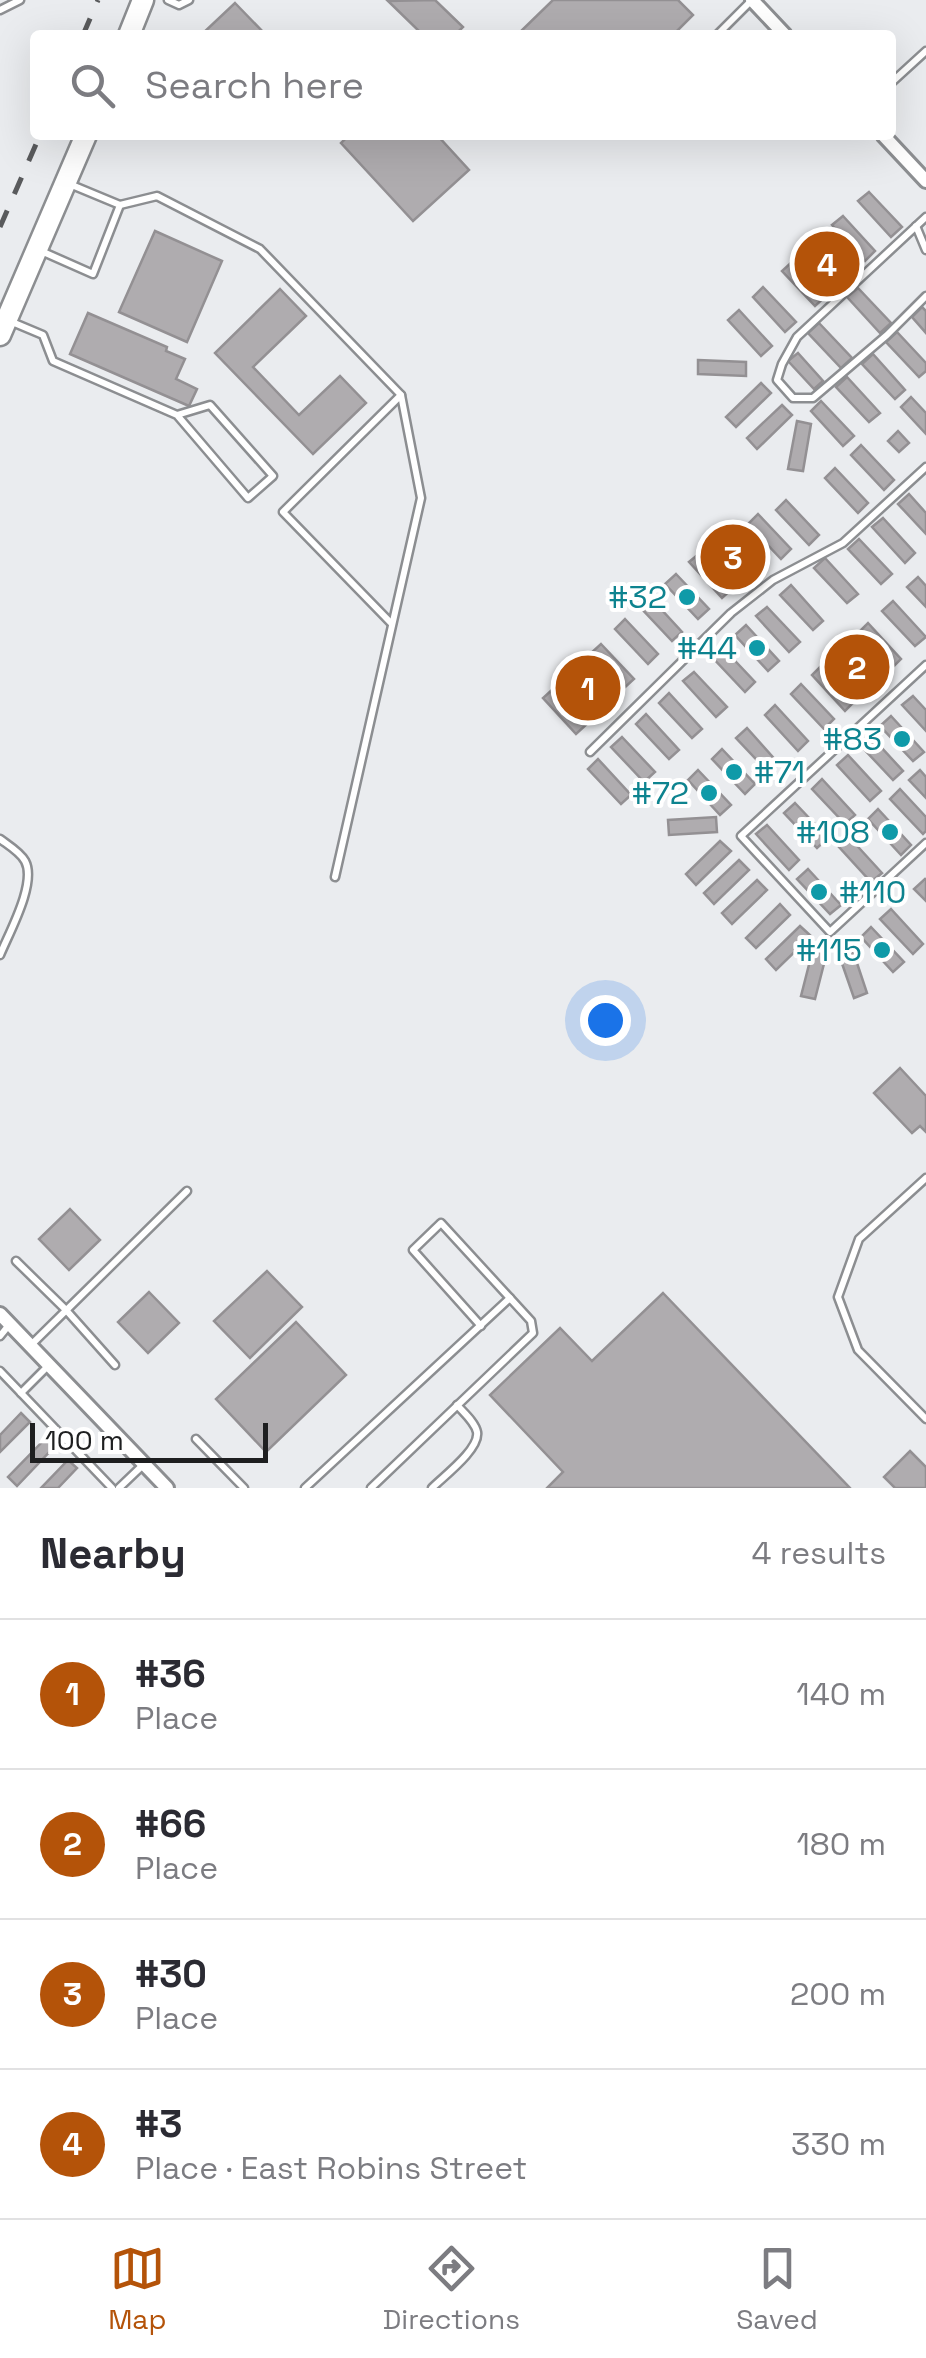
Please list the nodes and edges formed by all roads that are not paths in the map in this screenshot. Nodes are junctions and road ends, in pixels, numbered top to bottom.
1 (20, 0) edge
2 (143, 0) edge
3 (168, 0) edge
4 (189, 0) edge
5 (752, 0) edge
6 (0, 10) edge
7 (130, 30) edge
8 (722, 30) edge
9 (781, 30) edge
10 (926, 51) edge
11 (896, 78) edge
12 (84, 140) edge
13 (888, 140) edge
14 (926, 180) edge
15 (65, 182) junction
16 (120, 206) junction
17 (926, 218) edge
18 (916, 226) junction
19 (36, 248) junction
20 (926, 250) edge
21 (926, 296) edge
22 (3, 327) edge
23 (401, 395) junction
24 (177, 415) junction
25 (926, 467) edge
26 (392, 624) junction
27 (926, 665) edge
28 (590, 752) dead end
29 (0, 840) edge
30 (926, 844) edge
31 (336, 877) dead end
32 (0, 955) edge
33 (926, 1178) edge
34 (186, 1191) dead end
35 (16, 1262) dead end
36 (510, 1298) junction
37 (66, 1310) junction
38 (5, 1319) edge
39 (481, 1326) junction
40 (0, 1336) edge
41 (30, 1346) junction
42 (49, 1365) junction
43 (115, 1365) dead end
44 (0, 1371) edge
45 (20, 1393) junction
46 (457, 1405) junction
47 (926, 1419) edge
48 (196, 1439) dead end
49 (144, 1464) junction
50 (115, 1488) edge
51 (167, 1488) edge
52 (244, 1488) edge
53 (305, 1488) edge
54 (371, 1488) edge
55 (432, 1488) edge

1 - 6 lane
2 - 7 main road
3 - 4 lane
5 - 8 lane
5 - 9 street
10 - 11 lane
12 - 15 main road
13 - 14 street
15 - 16 lane
15 - 19 main road
16 - 19 lane
16 - 23 lane
17 - 18 lane
18 - 20 lane
18 - 21 lane
19 - 22 main road
22 - 24 lane
23 - 26 lane
23 - 26 lane
24 - 24 lane
25 - 28 lane
26 - 31 lane
27 - 30 lane
29 - 32 lane
33 - 47 lane
34 - 37 lane
35 - 37 lane
36 - 39 lane
36 - 39 lane
36 - 46 lane
37 - 41 lane
37 - 43 lane
38 - 40 lane
38 - 41 street
39 - 53 lane
41 - 42 street
42 - 45 lane
42 - 49 street
44 - 45 lane
45 - 50 lane
46 - 54 lane
46 - 55 lane
48 - 52 lane
49 - 50 lane
49 - 51 street

